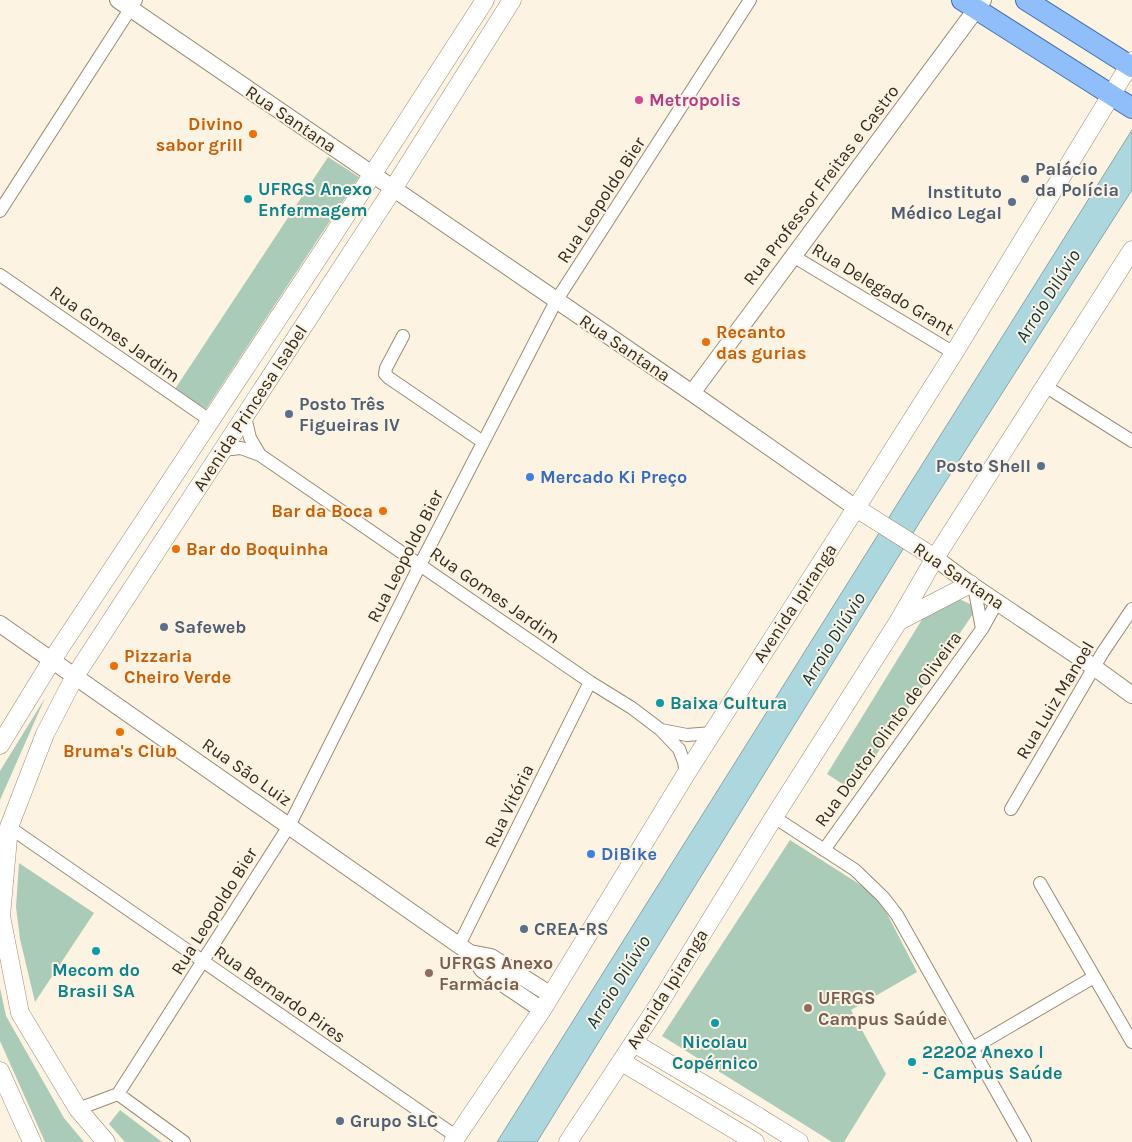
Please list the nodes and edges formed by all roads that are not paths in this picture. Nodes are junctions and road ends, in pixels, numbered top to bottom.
1 (485, 0) edge
2 (512, 0) edge
3 (750, 0) edge
4 (1026, 0) edge
5 (128, 3) edge
6 (974, 3) edge
7 (1131, 65) edge
8 (1111, 95) junction
9 (1131, 108) edge
10 (372, 174) junction
11 (393, 189) junction
12 (0, 211) edge
13 (1132, 250) edge
14 (793, 256) junction
15 (0, 275) edge
16 (556, 301) junction
17 (403, 336) dead end
18 (954, 353) junction
19 (1045, 386) junction
20 (692, 393) junction
21 (245, 416) junction
22 (211, 421) junction
23 (1132, 441) edge
24 (483, 442) junction
25 (222, 450) junction
26 (260, 455) junction
27 (856, 508) junction
28 (930, 555) junction
29 (420, 564) junction
30 (972, 585) junction
31 (997, 602) junction
32 (1132, 609) edge
33 (898, 622) junction
34 (0, 624) edge
35 (982, 629) junction
36 (52, 660) junction
37 (1095, 668) junction
38 (75, 676) junction
39 (590, 682) junction
40 (1132, 695) edge
41 (661, 730) junction
42 (712, 733) junction
43 (0, 745) edge
44 (686, 774) junction
45 (1010, 809) dead end
46 (774, 817) junction
47 (9, 826) junction
48 (289, 826) junction
49 (824, 850) junction
50 (1040, 883) dead end
51 (464, 949) junction
52 (203, 962) junction
53 (1094, 977) junction
54 (551, 995) junction
55 (542, 1010) junction
56 (1132, 1042) edge
57 (634, 1043) junction
58 (971, 1049) junction
59 (622, 1062) junction
60 (0, 1071) edge
61 (118, 1094) junction
62 (78, 1109) junction
63 (455, 1140) edge
64 (32, 1142) edge
65 (106, 1142) edge
66 (184, 1142) edge
67 (568, 1142) edge
68 (755, 1142) edge
69 (799, 1142) edge
70 (1024, 1142) edge

1 - 10 main road, Avenida Princesa Isabel
2 - 11 main road, Avenida Princesa Isabel
3 - 16 street, Rua Leopoldo Bier
4 - 7 main road
5 - 10 street, Rua Santana
5 - 12 street
6 - 8 main road
6 - 14 street, Rua Professor Freitas e Castro
7 - 8 main road, Avenida Ipiranga
8 - 9 main road
8 - 18 main road, Avenida Ipiranga
10 - 11 street, Rua Santana
10 - 22 main road, Avenida Princesa Isabel
11 - 16 street, Rua Santana
11 - 21 main road, Avenida Princesa Isabel
13 - 19 main road, Avenida Ipiranga
14 - 18 street, Rua Delegado Grant
14 - 20 street, Rua Professor Freitas e Castro
15 - 22 street, Rua Gomes Jardim
16 - 20 street, Rua Santana
16 - 24 street, Rua Leopoldo Bier
17 - 24 street
18 - 27 main road, Avenida Ipiranga
19 - 23 street
19 - 28 main road, Avenida Ipiranga
20 - 27 street, Rua Santana
21 - 25 main road, Avenida Princesa Isabel
21 - 26 street, Rua Gomes Jardim
22 - 36 main road, Avenida Princesa Isabel
24 - 29 street, Rua Leopoldo Bier
25 - 26 street, Rua Gomes Jardim
25 - 38 main road, Avenida Princesa Isabel
26 - 29 street, Rua Gomes Jardim
27 - 28 main road, Rua Santana
27 - 42 main road, Avenida Ipiranga
28 - 30 street, Rua Santana
28 - 33 main road, Avenida Ipiranga
29 - 39 street, Rua Gomes Jardim
29 - 48 street, Rua Leopoldo Bier
30 - 31 street, Rua Santana
30 - 33 main road
30 - 35 street, Rua Doutor Olinto de Oliveira
31 - 35 street, Rua Doutor Olinto de Oliveira
31 - 37 street, Rua Santana
32 - 37 street, Rua Luiz Manoel
33 - 46 main road, Avenida Ipiranga
34 - 36 street, Rua São Luiz
35 - 49 street, Rua Doutor Olinto de Oliveira
36 - 38 street, Rua São Luiz
36 - 43 main road, Avenida Princesa Isabel
37 - 40 street, Rua Santana
37 - 45 street, Rua Luiz Manoel
38 - 47 main road, Avenida Princesa Isabel
38 - 48 street, Rua São Luiz
39 - 41 street, Rua Gomes Jardim
39 - 51 street, Rua Vitória
41 - 42 street, Rua Gomes Jardim
41 - 44 street, Rua Gomes Jardim
42 - 44 main road, Avenida Ipiranga
44 - 54 main road, Avenida Ipiranga
46 - 49 street
46 - 57 main road, Avenida Ipiranga
47 - 52 street, Rua Bernardo Pires
47 - 62 main road, Avenida Princesa Isabel
48 - 51 street, Rua São Luiz
48 - 52 street, Rua Leopoldo Bier
49 - 58 street
50 - 53 street
51 - 54 street, Rua São Luiz
51 - 55 street, Rua São Luiz
52 - 61 street, Rua Leopoldo Bier
52 - 63 street, Rua Bernardo Pires
53 - 56 street
53 - 58 street
54 - 55 main road, Avenida Ipiranga
55 - 63 main road, Avenida Ipiranga
57 - 59 main road, Avenida Ipiranga
57 - 69 main road
58 - 70 street
59 - 67 main road, Avenida Ipiranga
59 - 68 main road
60 - 64 main road
61 - 62 street
61 - 66 street
62 - 65 main road, Avenida Princesa Isabel

